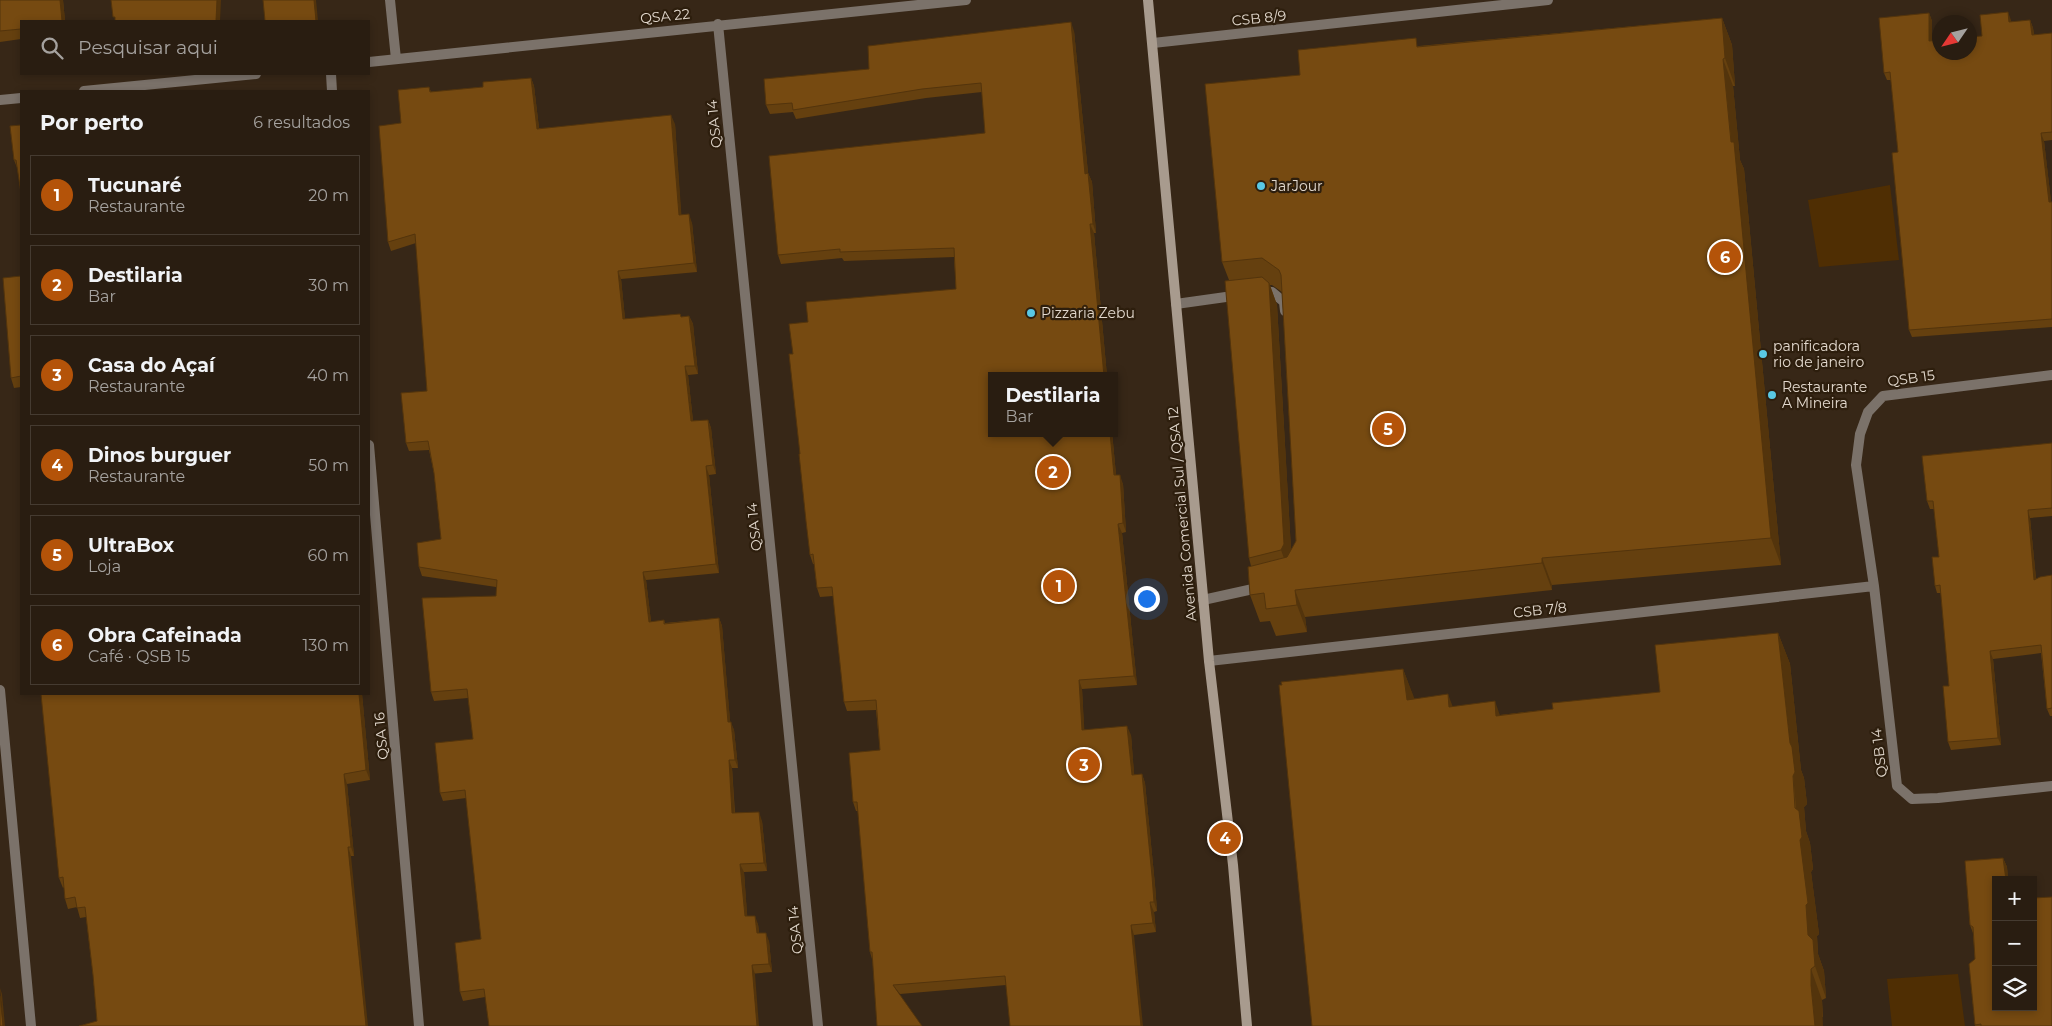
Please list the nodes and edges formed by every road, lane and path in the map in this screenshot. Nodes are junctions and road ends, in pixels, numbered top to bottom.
1 (390, 0) edge
2 (966, 0) edge
3 (1148, 0) edge
4 (1548, 0) edge
5 (718, 24) junction
6 (1153, 43) junction
7 (396, 59) junction
8 (370, 62) edge
9 (246, 75) edge
10 (331, 75) edge
11 (94, 90) edge
12 (332, 90) edge
13 (20, 98) edge
14 (0, 100) edge
15 (1176, 304) junction
16 (1286, 322) edge
17 (2052, 375) edge
18 (370, 456) edge
19 (1276, 584) edge
20 (1874, 586) junction
21 (1203, 600) junction
22 (1209, 661) junction
23 (0, 690) edge
24 (2052, 786) edge
25 (31, 1026) edge
26 (419, 1026) edge
27 (818, 1026) edge
28 (1246, 1026) edge

1 - 7 street
2 - 5 street, QSA 22
3 - 6 main road, Avenida Comercial Sul / QSA 12
4 - 6 street, CSB 8/9
5 - 7 street, QSA 22
5 - 27 street, QSA 14
6 - 15 main road, Avenida Comercial Sul / QSA 12
7 - 8 street, QSA 22
9 - 11 street
10 - 12 street
13 - 14 street
15 - 16 street
15 - 21 main road, Avenida Comercial Sul / QSA 12
17 - 20 street, QSB 15
18 - 26 street, QSA 16
19 - 21 street
20 - 22 street, CSB 7/8
20 - 24 street, QSB 14
21 - 22 main road, Avenida Comercial Sul / QSA 12
22 - 28 main road, Avenida Comercial Sul / QSA 12
23 - 25 street

